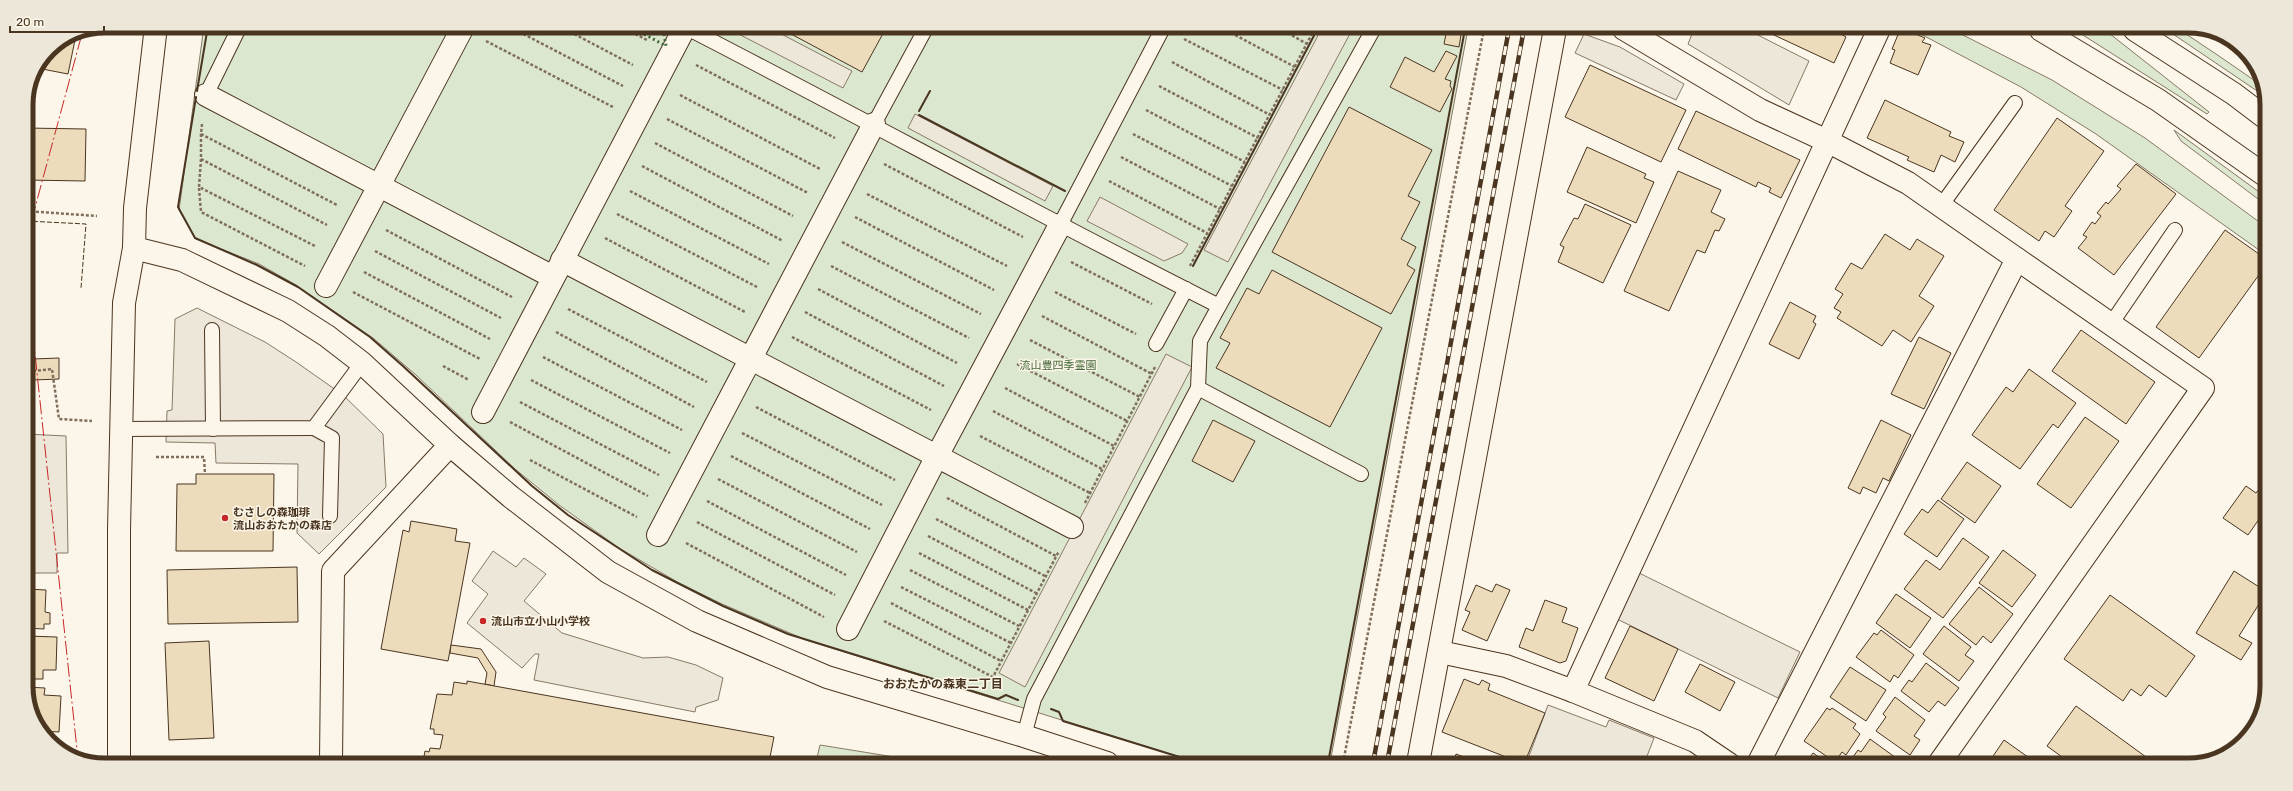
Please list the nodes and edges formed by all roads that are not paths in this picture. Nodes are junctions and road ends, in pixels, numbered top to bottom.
1 (155, 33) edge
2 (237, 33) edge
3 (459, 33) edge
4 (682, 33) edge
5 (697, 33) edge
6 (923, 33) edge
7 (1160, 33) edge
8 (1371, 33) edge
9 (1554, 33) edge
10 (1631, 33) edge
11 (1878, 33) edge
12 (2046, 33) edge
13 (2141, 33) edge
14 (206, 95) joint
15 (2015, 103) dead end
16 (2260, 114) edge
17 (874, 124) junction
18 (1827, 141) junction
19 (2260, 172) edge
20 (380, 185) junction
21 (1941, 206) junction
22 (1060, 225) junction
23 (2175, 230) dead end
24 (134, 248) junction
25 (2017, 259) junction
26 (557, 268) junction
27 (326, 286) dead end
28 (1183, 287) junction
29 (1219, 306) junction
30 (2111, 324) junction
31 (212, 330) dead end
32 (1156, 344) road end
33 (750, 359) junction
34 (362, 362) junction
35 (1198, 388) junction
36 (484, 410) road end
37 (121, 428) junction
38 (314, 428) junction
39 (213, 429) junction
40 (450, 445) junction
41 (937, 456) junction
42 (1360, 474) dead end
43 (330, 516) dead end
44 (1072, 527) road end
45 (659, 532) road end
46 (848, 629) road end
47 (1440, 652) junction
48 (1574, 691) junction
49 (1024, 736) junction
50 (119, 758) edge
51 (331, 758) edge
52 (1092, 758) edge
53 (1419, 758) edge
54 (1720, 758) edge
55 (1761, 758) edge
56 (1942, 758) edge

1 - 24 street
2 - 14 lane
3 - 20 street
4 - 26 street
5 - 17 lane
6 - 17 lane
7 - 22 lane
8 - 29 lane
9 - 47 street
10 - 18 street
11 - 18 street
12 - 19 street
13 - 16 street
14 - 20 street
15 - 21 lane
17 - 22 lane
17 - 33 street
18 - 21 street
18 - 48 street
20 - 26 street
20 - 27 street
21 - 25 street
22 - 28 lane
22 - 41 street
23 - 30 lane
24 - 34 street
24 - 37 street
25 - 30 street
25 - 55 street
26 - 33 street
26 - 36 street
28 - 29 lane
28 - 32 lane
29 - 35 lane
30 - 56 street
31 - 39 lane
33 - 41 street
33 - 45 street
34 - 38 lane
34 - 40 street
35 - 42 lane
35 - 49 lane
37 - 39 lane
37 - 50 street
38 - 39 lane
38 - 43 lane
40 - 49 street
40 - 51 street
41 - 44 street
41 - 46 street
47 - 48 street
47 - 53 street
48 - 54 street
49 - 52 street

